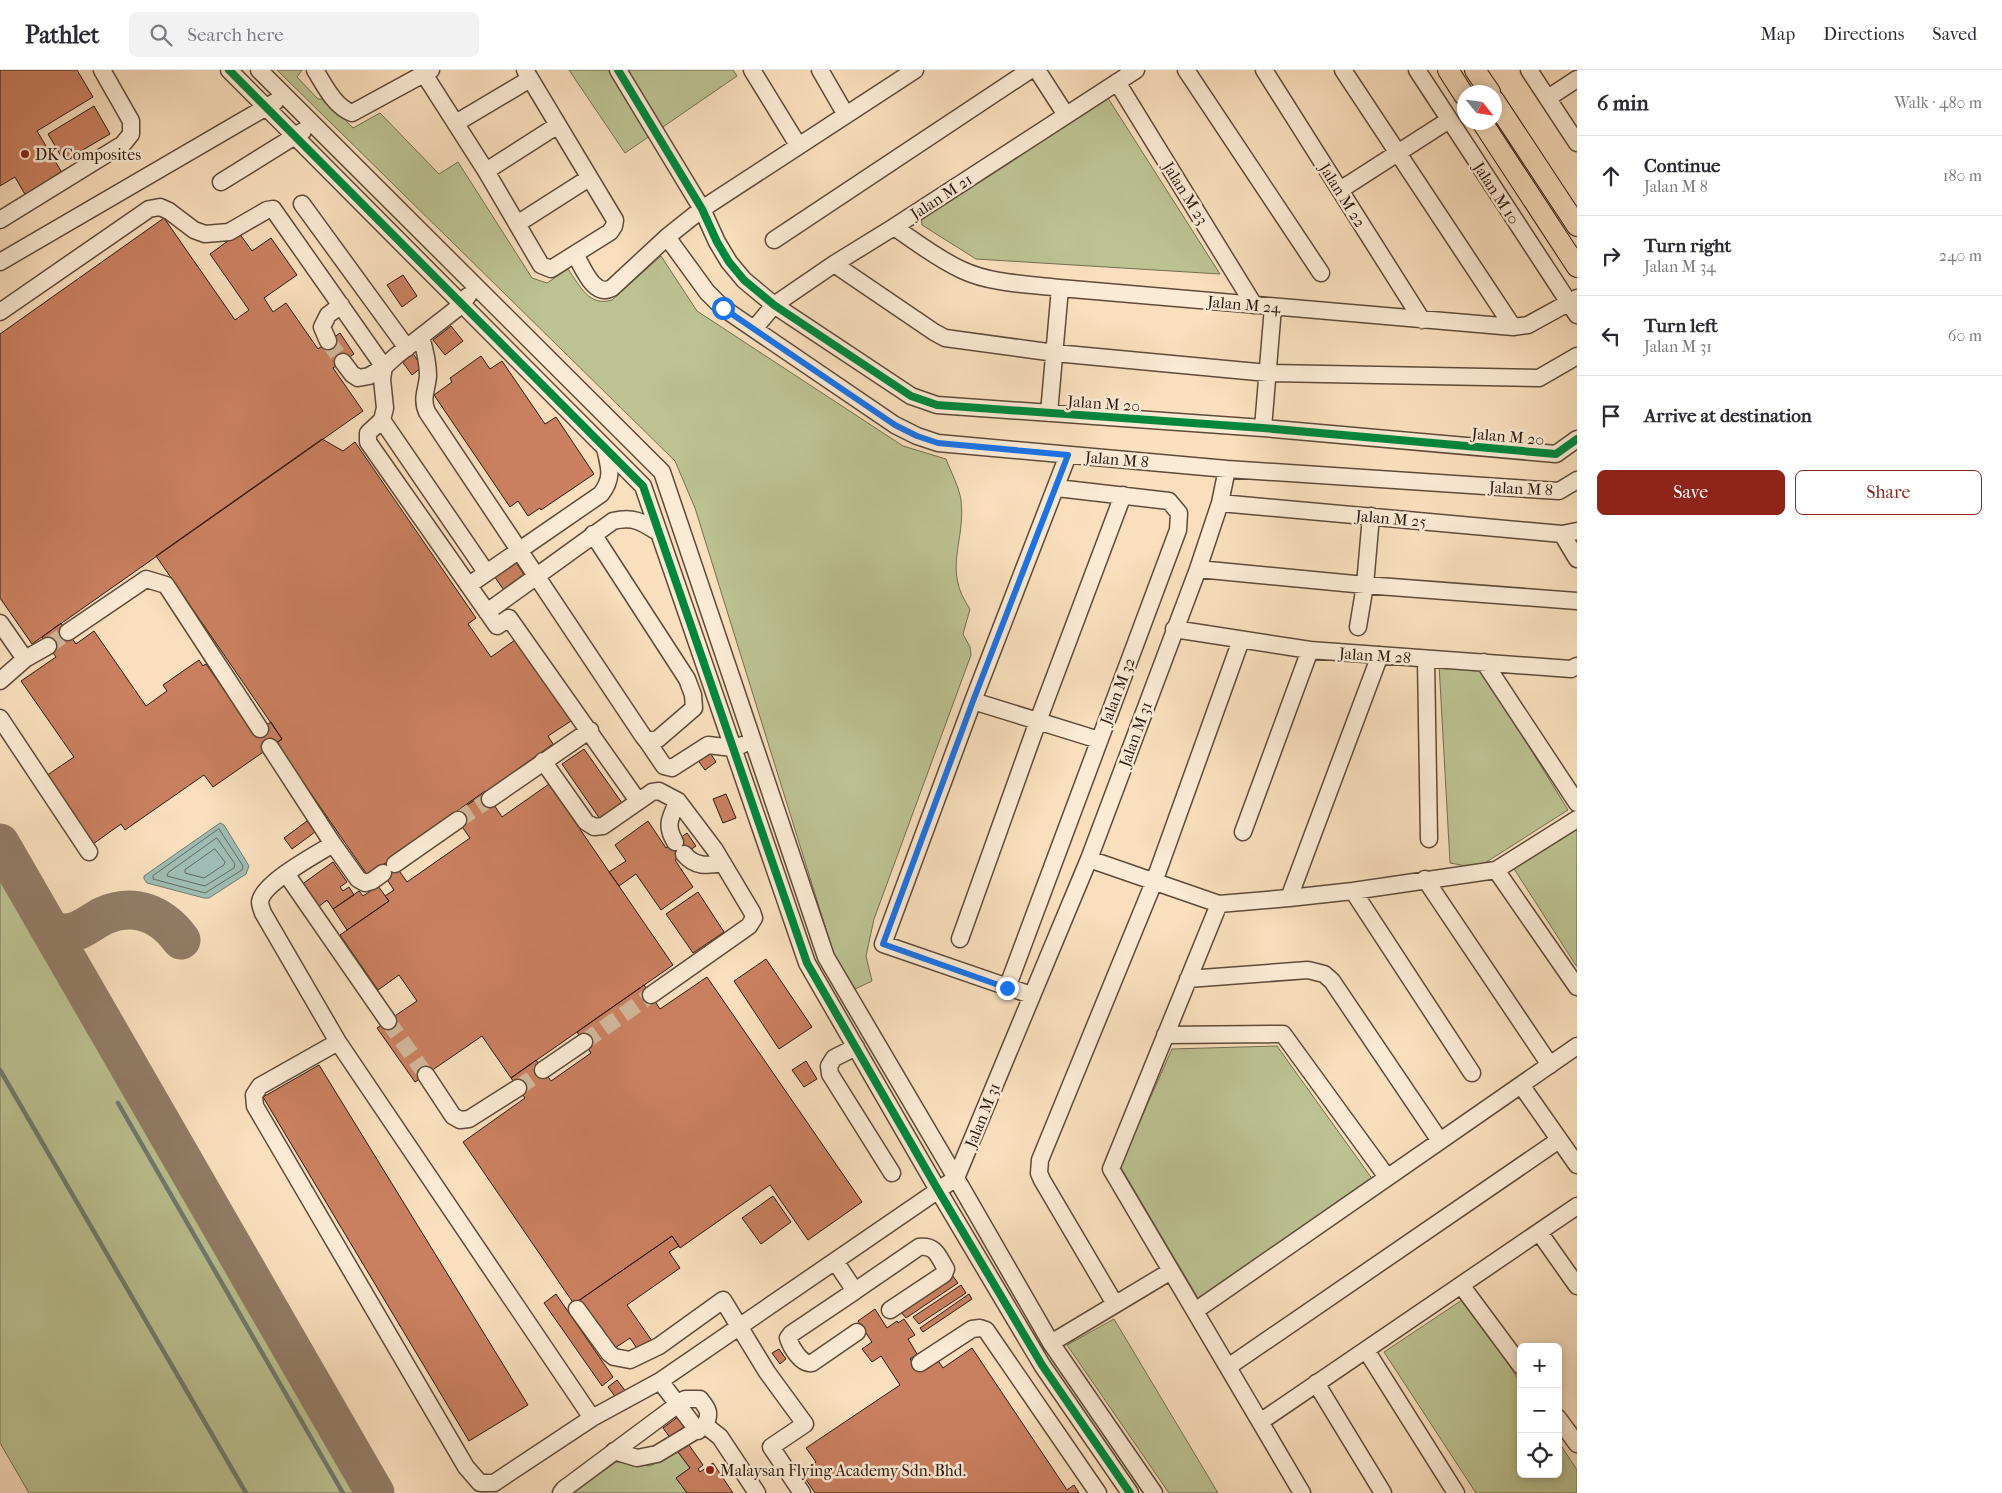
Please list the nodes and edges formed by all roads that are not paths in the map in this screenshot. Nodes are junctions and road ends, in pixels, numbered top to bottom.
1 (102, 70) edge
2 (229, 70) edge
3 (259, 70) edge
4 (317, 70) edge
5 (618, 70) edge
6 (752, 70) edge
7 (820, 70) edge
8 (915, 70) edge
9 (1030, 70) edge
10 (1038, 70) edge
11 (1136, 70) edge
12 (1186, 70) edge
13 (1264, 70) edge
14 (1343, 70) edge
15 (1418, 70) edge
16 (1448, 70) edge
17 (1475, 70) edge
18 (1529, 70) edge
19 (428, 72) edge
20 (527, 74) edge
21 (893, 76) edge
22 (1577, 79) edge
23 (1117, 82) junction
24 (1458, 85) edge
25 (1485, 85) edge
26 (285, 96) junction
27 (1548, 98) junction
28 (266, 107) junction
29 (1502, 112) edge
30 (846, 115) junction
31 (1066, 115) junction
32 (1449, 120) junction
33 (456, 123) junction
34 (313, 124) junction
35 (558, 126) junction
36 (1487, 130) edge
37 (295, 136) junction
38 (1577, 143) edge
39 (798, 145) junction
40 (1398, 152) junction
41 (486, 170) junction
42 (589, 178) junction
43 (221, 182) dead end
44 (1340, 190) junction
45 (302, 204) dead end
46 (702, 210) junction
47 (0, 220) edge
48 (517, 224) junction
49 (1577, 226) edge
50 (894, 227) junction
51 (667, 237) junction
52 (774, 240) dead end
53 (575, 254) junction
54 (0, 262) edge
55 (834, 264) junction
56 (1577, 267) edge
57 (1321, 273) dead end
58 (478, 287) junction
59 (1060, 288) junction
60 (461, 302) junction
61 (341, 305) junction
62 (774, 305) junction
63 (1254, 305) junction
64 (1574, 305) edge
65 (1273, 307) junction
66 (0, 312) edge
67 (1422, 320) junction
68 (1520, 326) junction
69 (754, 329) junction
70 (421, 337) junction
71 (328, 341) tunnel mouth
72 (407, 348) junction
73 (1055, 353) junction
74 (1577, 356) edge
75 (343, 362) tunnel mouth
76 (384, 368) junction
77 (1268, 373) junction
78 (1050, 413) junction
79 (382, 420) junction
80 (1263, 428) junction
81 (1577, 439) edge
82 (605, 448) junction
83 (1068, 455) junction
84 (1227, 469) junction
85 (1577, 480) edge
86 (1057, 488) junction
87 (1123, 495) junction
88 (1220, 503) junction
89 (1371, 516) junction
90 (1570, 532) edge
91 (659, 533) junction
92 (593, 534) junction
93 (520, 550) junction
94 (1577, 559) edge
95 (1198, 569) junction
96 (486, 572) junction
97 (536, 575) junction
98 (469, 585) junction
99 (1365, 585) junction
100 (1577, 601) edge
101 (487, 612) junction
102 (0, 623) edge
103 (1358, 626) dead end
104 (1174, 629) junction
105 (68, 632) tunnel mouth
106 (1241, 640) junction
107 (48, 646) tunnel mouth
108 (1310, 650) junction
109 (1380, 655) junction
110 (25, 659) junction
111 (1426, 659) junction
112 (1484, 662) junction
113 (1575, 671) edge
114 (0, 681) edge
115 (973, 701) junction
116 (0, 718) edge
117 (1038, 721) junction
118 (260, 729) dead end
119 (590, 730) junction
120 (1099, 740) junction
121 (753, 741) junction
122 (647, 742) junction
123 (270, 747) dead end
124 (733, 748) junction
125 (544, 761) junction
126 (490, 799) tunnel mouth
127 (638, 801) junction
128 (678, 801) junction
129 (1577, 803) edge
130 (1577, 819) edge
131 (458, 820) tunnel mouth
132 (1243, 832) dead end
133 (1429, 839) dead end
134 (332, 844) junction
135 (89, 852) dead end
136 (1089, 858) junction
137 (723, 863) junction
138 (1496, 870) junction
139 (286, 874) junction
140 (1424, 879) junction
141 (1154, 882) junction
142 (1353, 891) junction
143 (1288, 898) junction
144 (1220, 904) junction
145 (960, 939) dead end
146 (1188, 979) junction
147 (1577, 987) edge
148 (1007, 988) junction
149 (650, 995) tunnel mouth
150 (1031, 995) junction
151 (388, 1020) tunnel mouth
152 (1165, 1035) junction
153 (338, 1042) junction
154 (584, 1042) tunnel mouth
155 (856, 1047) junction
156 (1577, 1047) edge
157 (1550, 1065) junction
158 (543, 1070) tunnel mouth
159 (1472, 1073) dead end
160 (426, 1075) tunnel mouth
161 (1521, 1085) junction
162 (518, 1088) tunnel mouth
163 (1560, 1140) junction
164 (1440, 1141) junction
165 (1577, 1165) edge
166 (892, 1173) dead end
167 (1387, 1177) junction
168 (956, 1178) junction
169 (938, 1190) junction
170 (1577, 1206) edge
171 (1539, 1232) junction
172 (835, 1261) junction
173 (1171, 1271) junction
174 (1461, 1285) junction
175 (1577, 1286) edge
176 (855, 1291) junction
177 (1115, 1304) junction
178 (578, 1309) dead end
179 (890, 1310) dead end
180 (1195, 1311) junction
181 (739, 1328) junction
182 (857, 1332) dead end
183 (1051, 1343) junction
184 (1366, 1350) junction
185 (1517, 1361) edge
186 (920, 1363) dead end
187 (1228, 1367) junction
188 (660, 1381) junction
189 (1316, 1383) junction
190 (678, 1404) junction
191 (592, 1418) junction
192 (1260, 1422) junction
193 (1562, 1423) edge
194 (701, 1428) junction
195 (1577, 1444) edge
196 (614, 1451) junction
197 (562, 1493) edge
198 (758, 1493) edge
199 (802, 1493) edge
200 (1098, 1493) edge
201 (1130, 1493) edge
202 (1154, 1493) edge
203 (1302, 1493) edge
204 (1383, 1493) edge
205 (1456, 1493) edge

1 - 47 street
2 - 28 street
3 - 26 street
4 - 19 street
5 - 46 street, Jalan M 20
6 - 39 street
7 - 30 street
8 - 21 street
9 - 52 street
10 - 31 street
11 - 23 street, Jalan M 21
12 - 57 street
13 - 44 street, Jalan M 22
14 - 40 street
15 - 32 street, Jalan M 10
16 - 24 main road
17 - 25 main road
18 - 27 street
19 - 33 street
20 - 33 street
20 - 35 street
21 - 30 street
22 - 27 street
23 - 31 street, Jalan M 21
23 - 63 street, Jalan M 23
26 - 28 street
26 - 34 street
27 - 38 street
28 - 37 street
28 - 54 street
29 - 49 main road
30 - 39 street
31 - 50 street, Jalan M 21
32 - 40 street
32 - 64 street, Jalan M 10
33 - 41 street
34 - 37 street
34 - 58 street
35 - 41 street
35 - 42 street
36 - 56 main road
37 - 43 street
37 - 60 street
39 - 46 street
40 - 44 street
40 - 68 street
41 - 48 street
42 - 48 street
42 - 53 street
44 - 67 street, Jalan M 22
45 - 72 street
46 - 51 street
46 - 62 street, Jalan M 20
48 - 53 street
50 - 55 street, Jalan M 21
50 - 59 street, Jalan M 24
51 - 53 street
51 - 69 street, Jalan M 8
55 - 62 street, Jalan M 21
55 - 73 street
58 - 60 street
58 - 121 street
59 - 63 street, Jalan M 24
59 - 73 street
60 - 70 street
60 - 82 street
61 - 66 street
61 - 71 street
61 - 76 street
62 - 69 street, Jalan M 21
62 - 78 street, Jalan M 20
63 - 65 street, Jalan M 24
64 - 68 street
65 - 67 street, Jalan M 24
65 - 77 street
67 - 68 street, Jalan M 24
69 - 83 street, Jalan M 8
70 - 72 street
70 - 93 street
72 - 76 street
73 - 77 street
73 - 78 street
74 - 77 street
75 - 76 street
76 - 79 street
77 - 80 street
78 - 80 street, Jalan M 20
79 - 96 street
79 - 98 street
80 - 81 street, Jalan M 20
82 - 91 street
82 - 93 street
83 - 84 street, Jalan M 8
83 - 86 street
84 - 85 street, Jalan M 8
84 - 88 street, Jalan M 31
86 - 87 street, Jalan M 32
86 - 115 street
87 - 117 street
87 - 120 street, Jalan M 32
88 - 89 street, Jalan M 25
88 - 95 street, Jalan M 31
89 - 90 street, Jalan M 25
89 - 99 street
90 - 94 street
91 - 92 street
91 - 124 street
92 - 97 street
92 - 122 street
93 - 96 street
93 - 97 street
95 - 99 street
95 - 104 street, Jalan M 31
96 - 98 street
97 - 101 street
97 - 122 street
98 - 101 street
99 - 100 street
99 - 103 street
101 - 119 street
102 - 110 street
104 - 106 street, Jalan M 28
104 - 136 street, Jalan M 31
105 - 118 street
106 - 108 street, Jalan M 28
106 - 141 street
107 - 110 street
108 - 109 street, Jalan M 28
108 - 132 street
109 - 111 street, Jalan M 28
109 - 143 street
110 - 114 street
111 - 112 street, Jalan M 28
111 - 133 street
112 - 113 street, Jalan M 28
112 - 129 street
115 - 117 street
115 - 148 street
116 - 135 street
117 - 120 street
117 - 145 street
119 - 125 street
119 - 127 street
120 - 148 street, Jalan M 32
121 - 124 street
121 - 168 street
122 - 124 street
123 - 134 street
124 - 155 street
125 - 126 street
125 - 127 street
127 - 128 street
128 - 137 street
128 - 137 street
130 - 138 street
131 - 134 street
134 - 139 street
136 - 141 street
136 - 150 street, Jalan M 31
137 - 149 street
138 - 140 street
138 - 147 street
139 - 151 street
139 - 153 street
140 - 142 street
140 - 157 street
141 - 144 street
141 - 177 street
142 - 143 street
142 - 159 street
143 - 144 street
144 - 146 street
146 - 152 street
146 - 164 street
148 - 150 street
150 - 168 street, Jalan M 31
152 - 167 street
152 - 173 street
153 - 191 street
153 - 191 street
154 - 158 street
155 - 166 street
155 - 169 street
156 - 157 street
157 - 161 street
160 - 162 street
161 - 163 street
161 - 164 street
163 - 165 street
163 - 187 street
164 - 167 street
167 - 180 street
168 - 169 street
168 - 183 street
169 - 172 street
169 - 201 street
170 - 171 street
171 - 174 street
171 - 175 street
172 - 176 street
172 - 181 street
173 - 177 street
173 - 180 street
174 - 184 street
174 - 185 street
176 - 179 street
176 - 182 street
177 - 183 street
178 - 181 street
180 - 187 street
181 - 188 street
181 - 199 street
183 - 202 street
184 - 189 street
184 - 205 street
186 - 200 street
187 - 192 street
188 - 190 street
188 - 191 street
189 - 192 street
189 - 204 street
190 - 194 street
190 - 196 street
192 - 203 street
193 - 195 street
194 - 196 street
194 - 198 street
196 - 197 street

